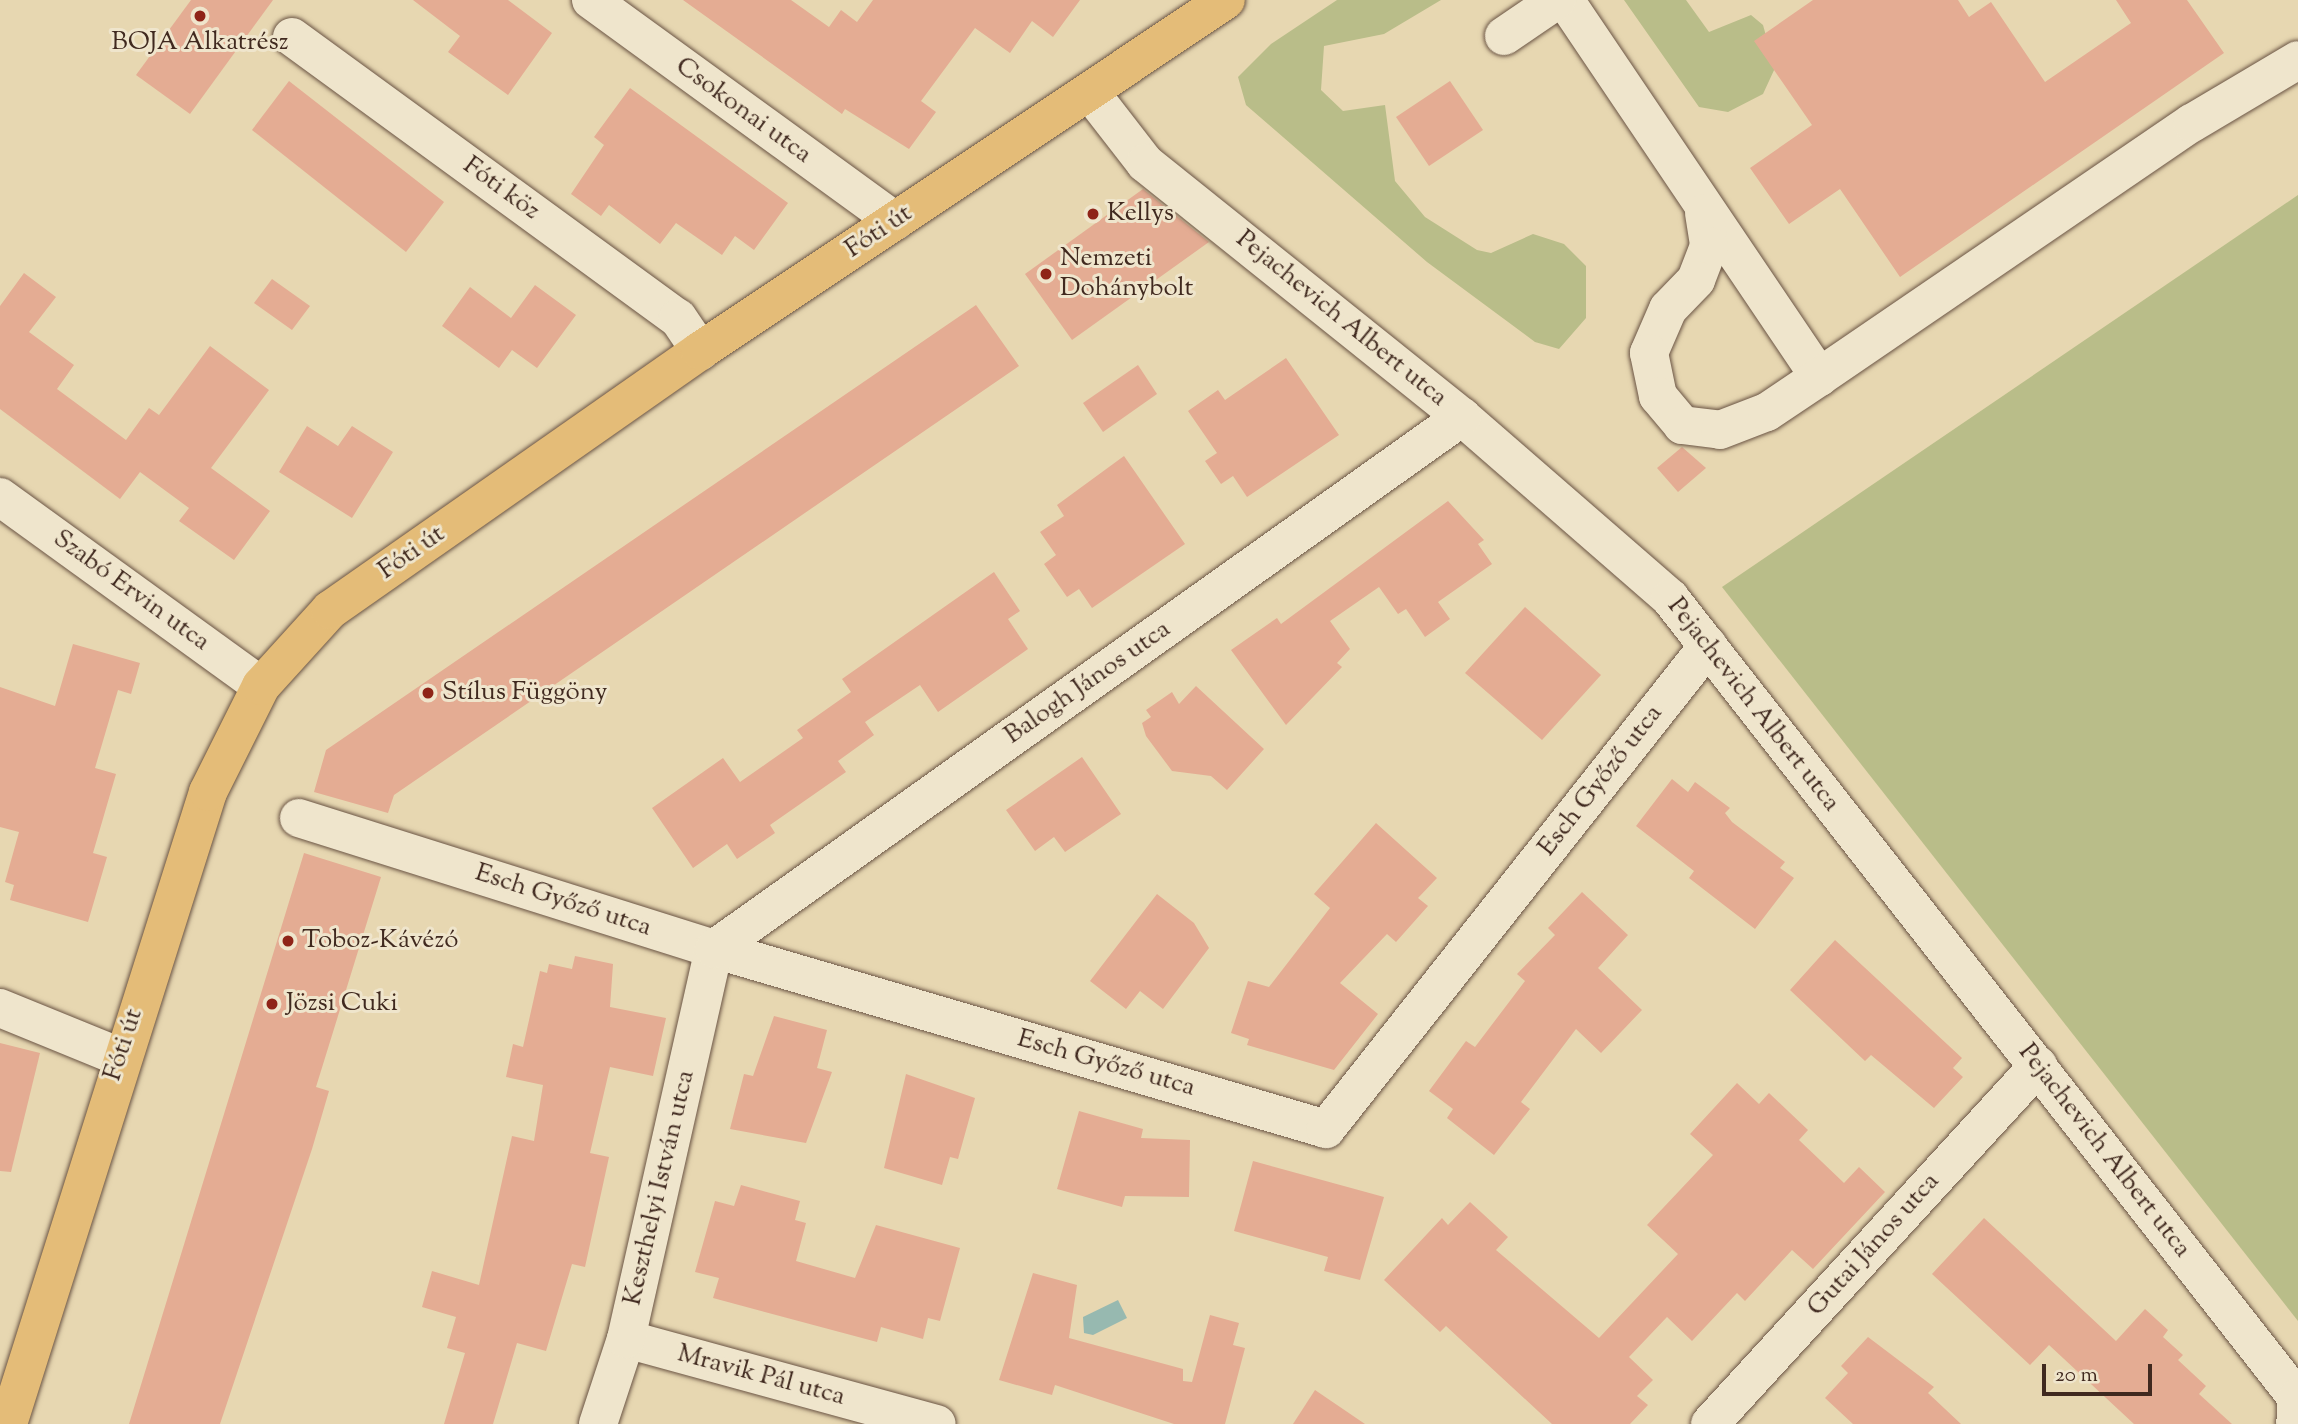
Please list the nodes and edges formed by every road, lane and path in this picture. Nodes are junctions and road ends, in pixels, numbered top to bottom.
1 (590, 0) edge
2 (1226, 0) edge
3 (1557, 0) edge
4 (1565, 0) edge
5 (1504, 36) dead end
6 (292, 37) dead end
7 (2298, 60) edge
8 (1090, 92) junction
9 (1704, 214) junction
10 (895, 221) junction
11 (700, 351) junction
12 (1819, 377) junction
13 (1462, 417) junction
14 (0, 497) edge
15 (1708, 646) junction
16 (261, 686) junction
17 (299, 818) dead end
18 (714, 949) junction
19 (0, 1008) edge
20 (120, 1057) junction
21 (2038, 1066) junction
22 (626, 1339) junction
23 (8, 1424) edge
24 (598, 1424) edge
25 (937, 1424) edge
26 (1710, 1424) edge
27 (2295, 1424) edge

1 - 10 street, Csokonai utca
2 - 8 main road, Fóti út
3 - 5 street
4 - 9 street
6 - 11 street, Fóti köz
7 - 12 street
8 - 10 main road, Fóti út
8 - 13 street, Pejachevich Albert utca
9 - 12 street
9 - 12 street
10 - 11 main road, Fóti út
11 - 16 main road, Fóti út
13 - 15 street, Pejachevich Albert utca
13 - 18 street, Balogh János utca
14 - 16 street, Szabó Ervin utca
15 - 18 street, Esch Győző utca
15 - 21 street, Pejachevich Albert utca
16 - 20 main road, Fóti út
17 - 18 street, Esch Győző utca
18 - 22 street, Keszthelyi István utca
19 - 20 street
20 - 23 main road, Fóti út
21 - 26 street, Gutai János utca
21 - 27 street, Pejachevich Albert utca
22 - 24 street, Keszthelyi István utca
22 - 25 street, Mravik Pál utca

